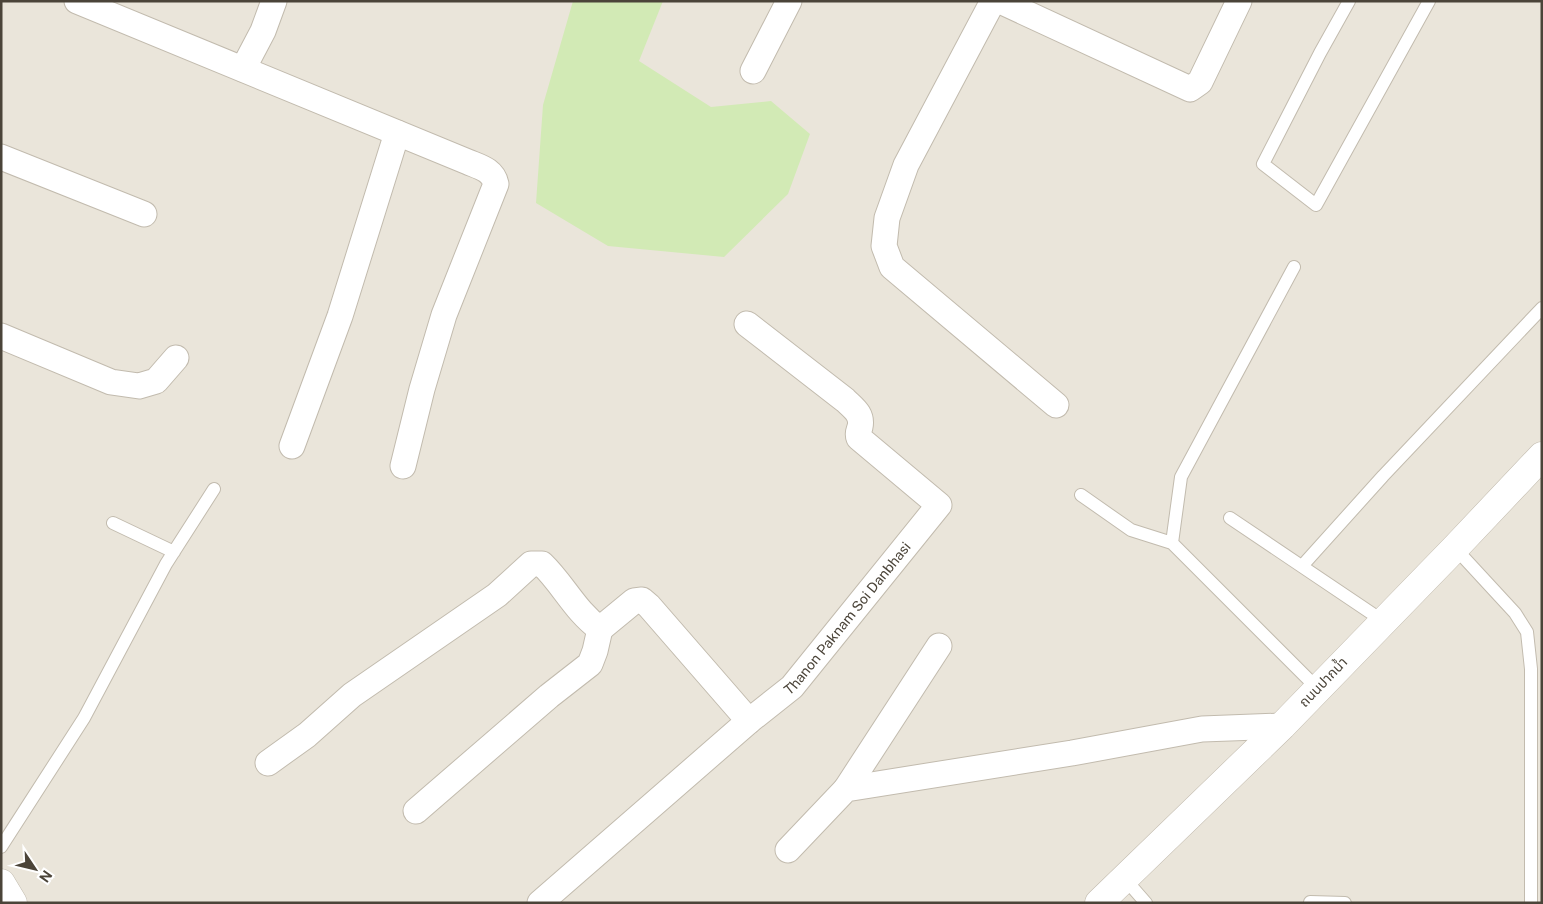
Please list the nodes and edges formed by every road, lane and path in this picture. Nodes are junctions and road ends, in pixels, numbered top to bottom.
1 (77, 1) edge
2 (274, 1) edge
3 (789, 1) edge
4 (992, 1) edge
5 (1000, 1) edge
6 (1239, 1) edge
7 (1349, 1) edge
8 (1428, 1) edge
9 (243, 69) junction
10 (753, 70) dead end
11 (397, 133) junction
12 (1, 158) edge
13 (144, 214) dead end
14 (1294, 267) dead end
15 (1542, 308) edge
16 (746, 324) dead end
17 (1, 336) edge
18 (176, 358) dead end
19 (1056, 406) dead end
20 (292, 446) dead end
21 (1542, 456) edge
22 (403, 466) dead end
23 (214, 489) dead end
24 (1081, 495) dead end
25 (1230, 518) dead end
26 (113, 522) dead end
27 (1172, 543) junction
28 (1455, 548) junction
29 (174, 552) junction
30 (1302, 566) junction
31 (1383, 621) junction
32 (600, 629) junction
33 (938, 646) dead end
34 (1317, 688) junction
35 (748, 721) junction
36 (1282, 726) junction
37 (268, 763) dead end
38 (846, 789) junction
39 (416, 812) dead end
40 (1, 848) edge
41 (788, 850) dead end
42 (1125, 879) junction
43 (1, 884) edge
44 (1310, 902) edge
45 (13, 903) edge
46 (540, 903) edge
47 (1099, 903) edge
48 (1146, 903) edge
49 (1345, 903) edge
50 (1531, 903) edge

1 - 9 street
2 - 9 street
3 - 10 street
4 - 19 street
5 - 6 street
7 - 8 lane
9 - 11 street
11 - 20 street
11 - 22 street
12 - 13 street
14 - 27 lane
15 - 30 lane
16 - 35 street, Thanon Paknam Soi Danbhasi
17 - 18 street
21 - 28 street, ถนนปากน้ำ
23 - 29 lane
24 - 27 lane
25 - 30 lane
26 - 29 lane
27 - 34 lane
28 - 31 street, ถนนปากน้ำ
28 - 50 lane
29 - 40 lane
30 - 31 lane
31 - 34 street, ถนนปากน้ำ
32 - 35 street
32 - 37 street
32 - 39 street
33 - 38 street
34 - 36 street, ถนนปากน้ำ
35 - 46 street, Thanon Paknam Soi Danbhasi
36 - 38 street
36 - 42 street, ถนนปากน้ำ
38 - 41 street
42 - 47 street, ถนนปากน้ำ
42 - 48 lane
43 - 45 street
44 - 49 lane

